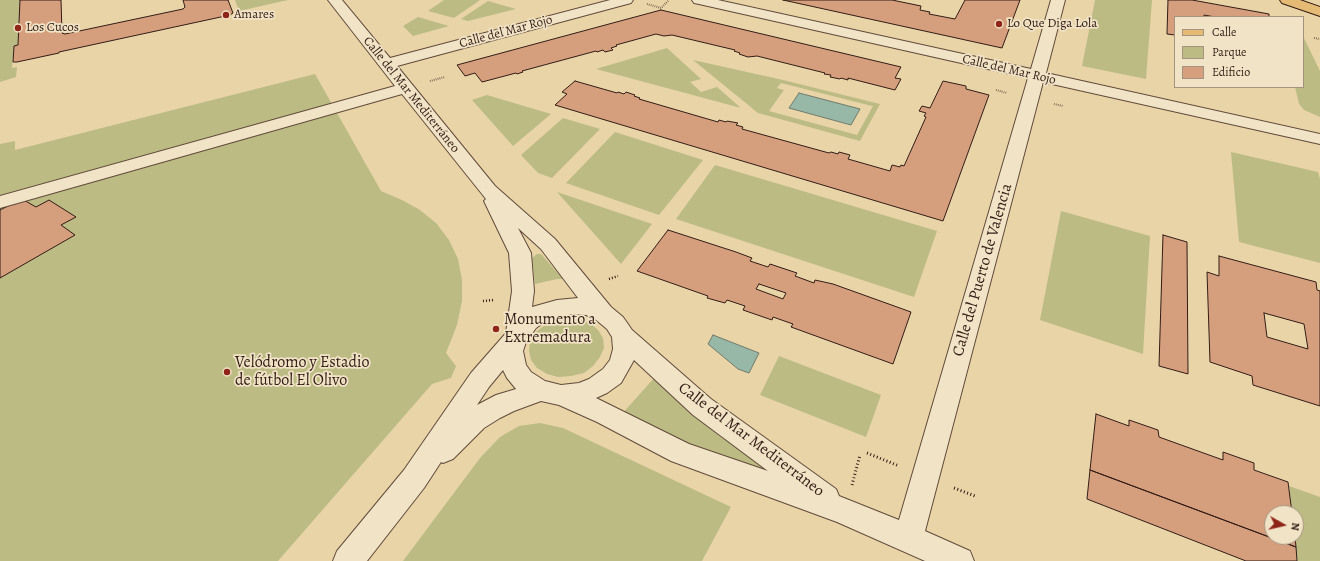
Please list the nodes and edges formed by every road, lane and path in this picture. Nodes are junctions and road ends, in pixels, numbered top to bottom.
1 (335, 0) edge
2 (626, 0) edge
3 (669, 0) edge
4 (699, 0) edge
5 (1058, 0) edge
6 (1287, 0) edge
7 (661, 8) dead end
8 (1318, 12) edge
9 (1314, 38) dead end
10 (1320, 38) edge
11 (386, 64) junction
12 (1037, 76) junction
13 (406, 88) junction
14 (1320, 140) edge
15 (50, 188) junction
16 (488, 190) junction
17 (0, 202) edge
18 (0, 215) edge
19 (603, 313) junction
20 (624, 336) junction
21 (516, 337) junction
22 (551, 393) junction
23 (414, 480) junction
24 (844, 511) junction
25 (908, 539) junction
26 (348, 561) edge
27 (959, 561) edge

1 - 11 street, Calle del Mar Mediterráneo
2 - 11 street, Calle del Mar Rojo
3 - 7 path
4 - 12 street, Calle del Mar Rojo
5 - 12 street, Calle del Puerto de Valencia
6 - 8 main road
9 - 10 path
11 - 13 street, Calle del Mar Mediterráneo
12 - 14 street, Calle del Mar Rojo
12 - 25 street, Calle del Puerto de Valencia
13 - 15 street
13 - 16 street, Calle del Mar Mediterráneo
15 - 17 street
15 - 18 street
16 - 19 street, Calle del Mar Mediterráneo
16 - 21 street, Calle del Mar Mediterráneo
19 - 20 street
19 - 21 street
20 - 22 street
20 - 24 street, Calle del Mar Mediterráneo
21 - 22 street
21 - 23 street
22 - 23 street
22 - 24 street, Calle del Mar Mediterráneo
23 - 26 street
24 - 25 street, Calle del Mar Mediterráneo
25 - 27 street, Calle del Mar Mediterráneo

